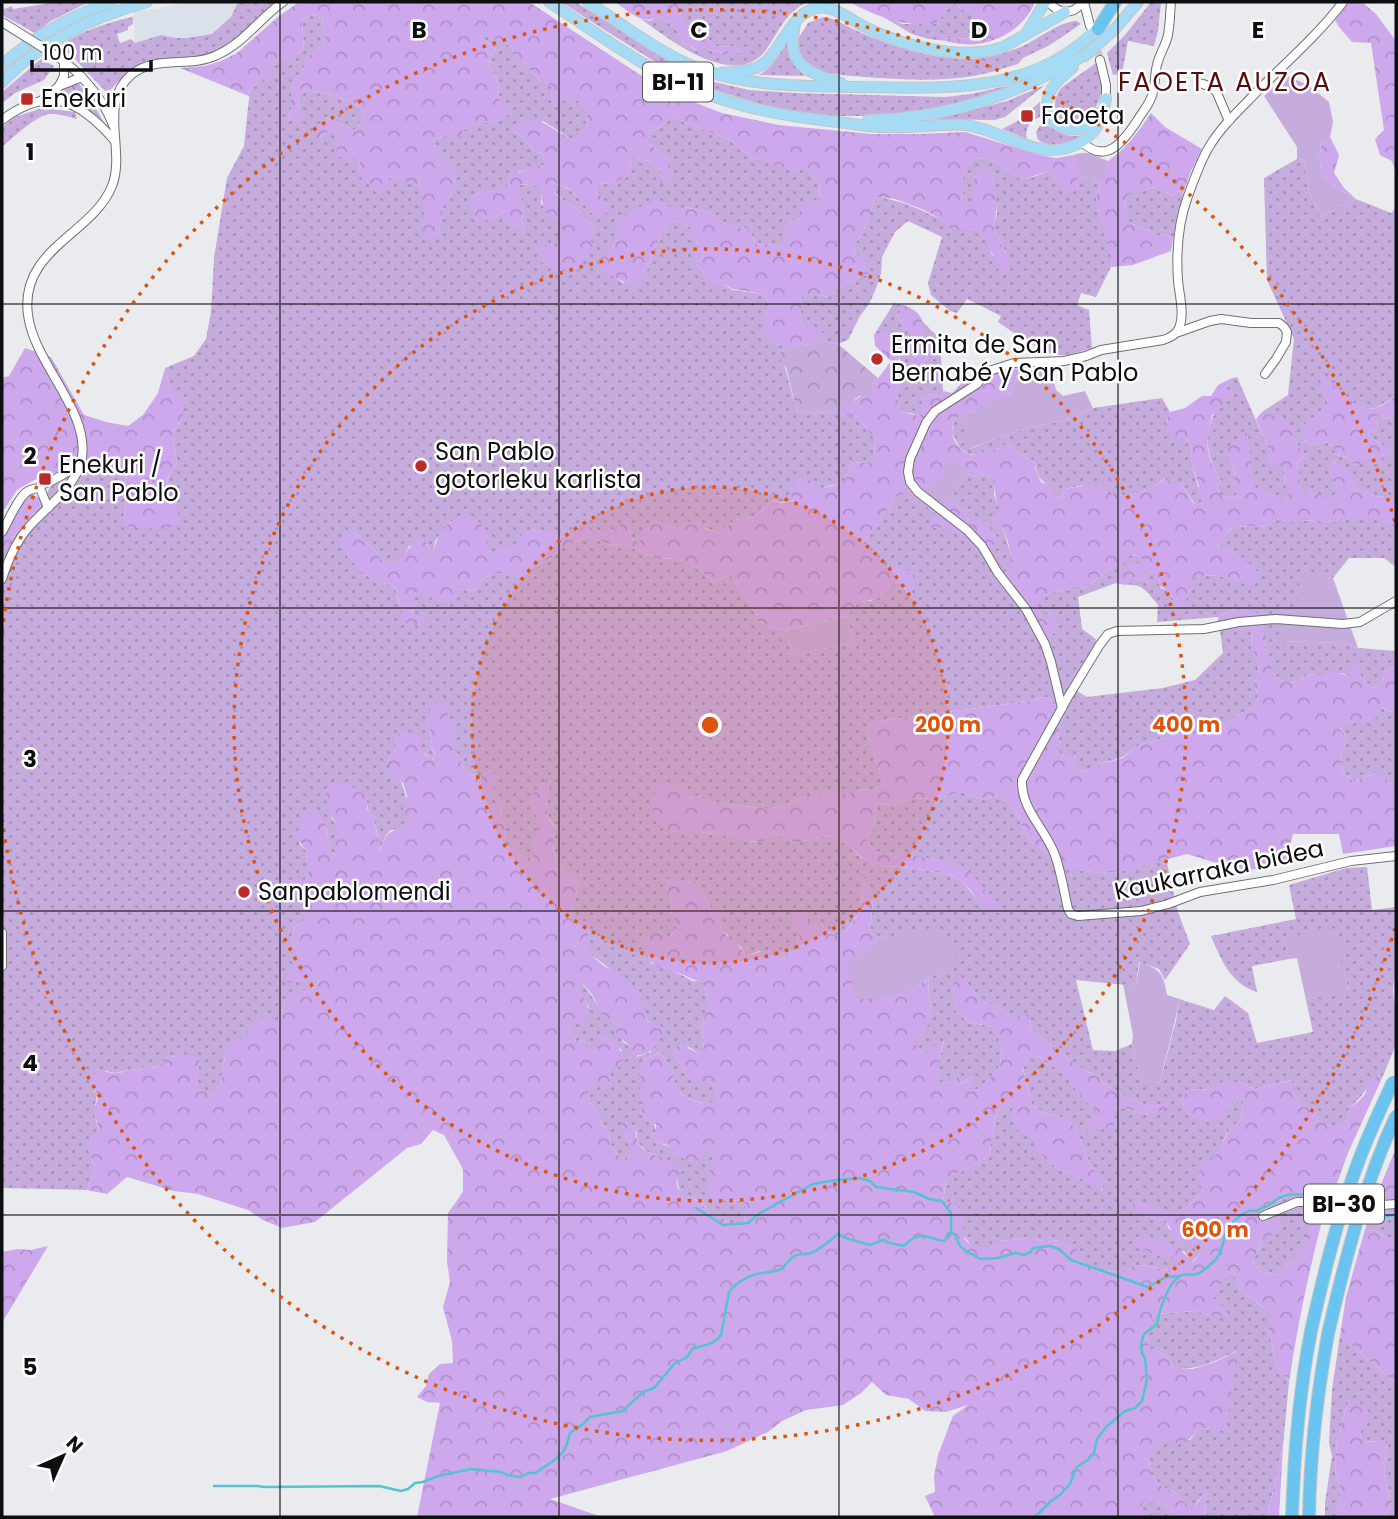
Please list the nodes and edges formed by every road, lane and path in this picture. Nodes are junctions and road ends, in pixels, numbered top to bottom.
1 (111, 2) edge
2 (147, 2) edge
3 (283, 2) edge
4 (549, 2) edge
5 (588, 2) edge
6 (1047, 2) edge
7 (1084, 2) edge
8 (1115, 2) edge
9 (1122, 2) edge
10 (1138, 2) edge
11 (1171, 2) edge
12 (1343, 2) edge
13 (1070, 11) junction
14 (2, 22) edge
15 (795, 22) junction
16 (1098, 29) junction
17 (1026, 34) junction
18 (1088, 53) junction
19 (61, 59) junction
20 (1100, 60) tunnel mouth
21 (2, 65) edge
22 (715, 73) junction
23 (82, 77) junction
24 (2, 82) edge
25 (1203, 84) dead end
26 (59, 86) junction
27 (854, 87) junction
28 (96, 95) junction
29 (1106, 98) junction
30 (115, 99) junction
31 (42, 100) junction
32 (2, 120) edge
33 (824, 121) junction
34 (1229, 121) junction
35 (114, 128) junction
36 (115, 141) junction
37 (1082, 142) junction
38 (1176, 333) junction
39 (1265, 374) dead end
40 (82, 457) junction
41 (44, 489) junction
42 (57, 499) junction
43 (48, 508) junction
44 (2, 533) edge
45 (2, 579) edge
46 (1396, 601) edge
47 (1062, 708) junction
48 (1396, 856) edge
49 (2, 933) edge
50 (2, 966) edge
51 (1395, 1079) edge
52 (1396, 1116) edge
53 (1396, 1204) edge
54 (1263, 1216) dead end
55 (1292, 1517) edge
56 (1309, 1517) edge

1 - 21 main road
2 - 24 main road
3 - 30 street
4 - 33 main road, BI-11
5 - 22 main road, BI-11
6 - 13 street
6 - 17 main road
7 - 13 street
7 - 13 street
8 - 16 highway
9 - 16 main road, BI-11
10 - 18 main road, BI-11
11 - 37 street
12 - 34 street
13 - 17 main road
14 - 19 street, bridge
15 - 17 main road
15 - 22 main road
15 - 27 main road
16 - 27 main road, BI-11
18 - 29 main road
18 - 33 main road, BI-11
19 - 23 street
19 - 26 street
20 - 29 street
22 - 27 main road, BI-11
23 - 26 street
23 - 28 street
25 - 34 street
26 - 31 street
28 - 30 street
28 - 35 street
29 - 37 main road
30 - 35 street
31 - 32 street
31 - 36 street
33 - 37 main road
34 - 38 street
35 - 36 street
36 - 40 street
38 - 39 street
38 - 47 street
40 - 41 street
40 - 42 street
41 - 42 street
41 - 43 street
41 - 44 street
42 - 43 street
43 - 45 street
46 - 47 street, Kaukarraka bidea
47 - 48 street, Kaukarraka bidea
49 - 50 street
51 - 55 highway, BI-30, bridge
52 - 56 highway, BI-30, bridge
53 - 54 street

